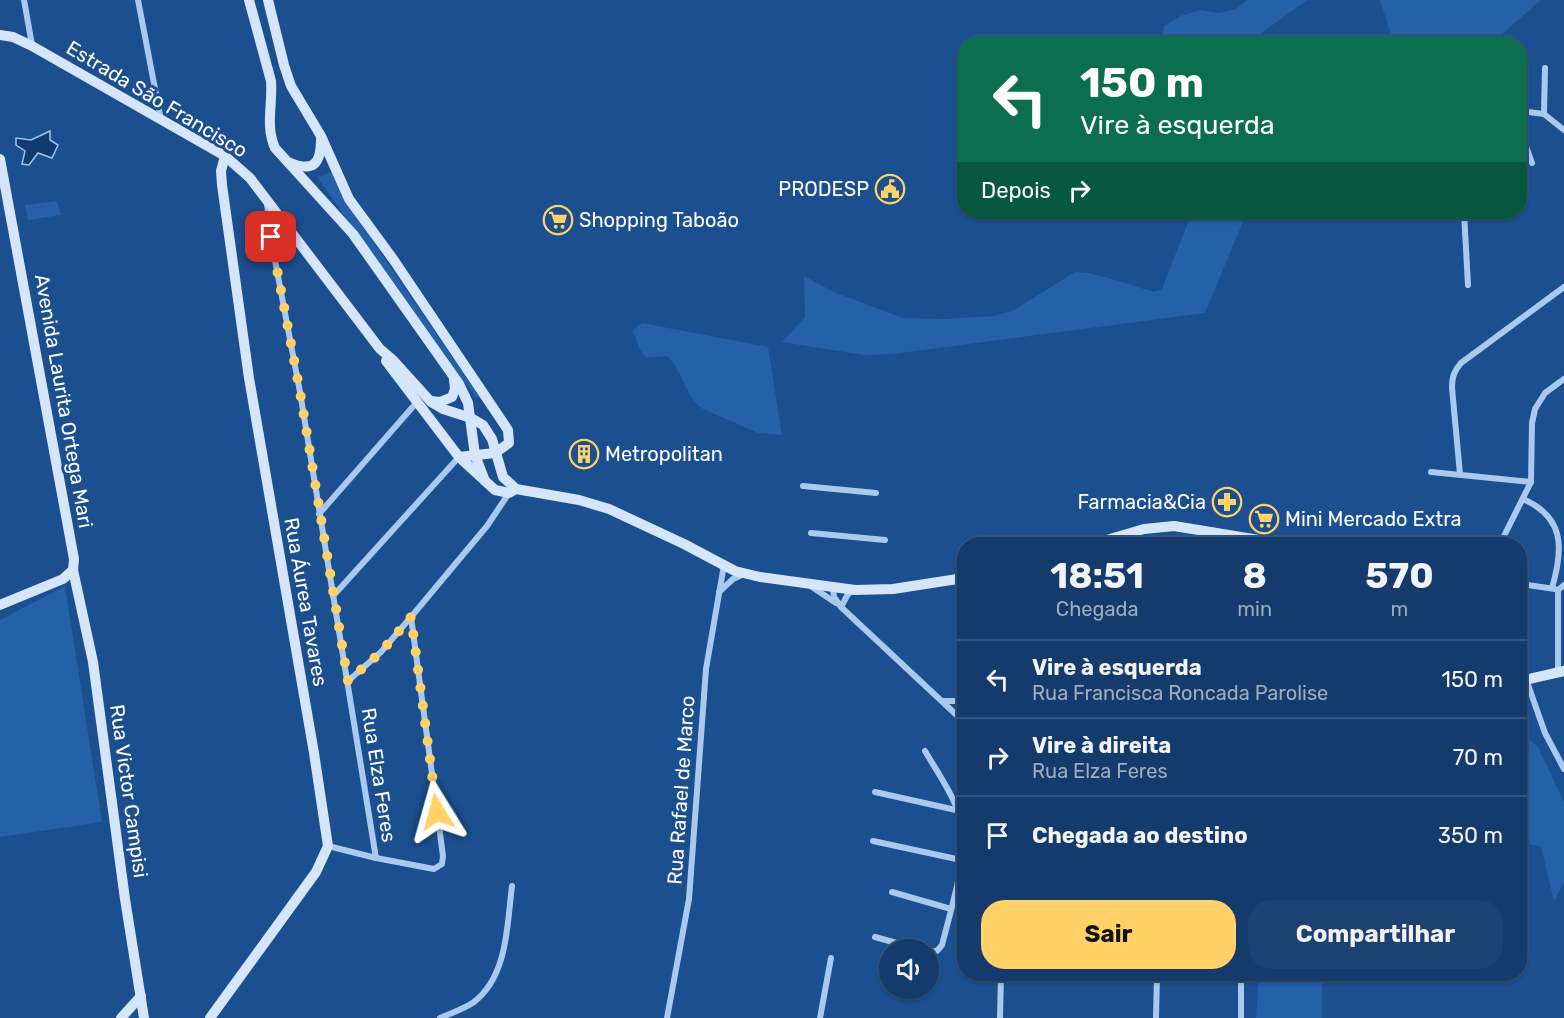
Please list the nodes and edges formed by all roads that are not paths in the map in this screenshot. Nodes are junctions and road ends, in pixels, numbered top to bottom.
1 (24, 0) edge
2 (138, 0) edge
3 (249, 0) edge
4 (268, 0) edge
5 (0, 27) edge
6 (0, 34) edge
7 (13, 37) junction
8 (32, 46) junction
9 (1545, 68) dead end
10 (1527, 112) edge
11 (1544, 114) junction
12 (161, 120) junction
13 (1564, 130) edge
14 (321, 136) junction
15 (1527, 149) edge
16 (225, 156) junction
17 (0, 159) edge
18 (287, 162) junction
19 (1532, 163) dead end
20 (267, 200) junction
21 (1464, 219) edge
22 (1468, 285) dead end
23 (1564, 287) edge
24 (380, 349) junction
25 (453, 376) junction
26 (1564, 379) edge
27 (417, 402) junction
28 (431, 402) junction
29 (471, 418) junction
30 (495, 453) junction
31 (474, 455) junction
32 (459, 457) junction
33 (1431, 472) dead end
34 (1460, 474) junction
35 (485, 481) junction
36 (1530, 482) junction
37 (803, 486) dead end
38 (511, 488) junction
39 (876, 493) dead end
40 (1523, 499) junction
41 (319, 514) junction
42 (811, 533) dead end
43 (1117, 537) edge
44 (1243, 537) edge
45 (1504, 537) edge
46 (885, 540) dead end
47 (724, 565) junction
48 (73, 570) junction
49 (747, 573) junction
50 (957, 579) edge
51 (806, 584) junction
52 (1527, 585) edge
53 (1564, 585) edge
54 (833, 588) junction
55 (1555, 589) junction
56 (855, 590) junction
57 (718, 592) junction
58 (333, 596) junction
59 (0, 605) edge
60 (839, 605) junction
61 (411, 617) junction
62 (1561, 672) edge
63 (1527, 679) edge
64 (348, 681) junction
65 (1527, 690) edge
66 (943, 701) junction
67 (957, 702) edge
68 (957, 715) edge
69 (925, 751) dead end
70 (1564, 769) edge
71 (875, 792) dead end
72 (956, 810) joint
73 (873, 840) dead end
74 (328, 846) junction
75 (376, 858) junction
76 (957, 859) edge
77 (957, 880) edge
78 (512, 886) dead end
79 (892, 892) dead end
80 (951, 909) junction
81 (875, 937) dead end
82 (882, 939) edge
83 (939, 949) edge
84 (831, 958) dead end
85 (1001, 981) edge
86 (1157, 981) edge
87 (1241, 981) edge
88 (141, 996) junction
89 (122, 1018) edge
90 (144, 1018) edge
91 (210, 1018) edge
92 (440, 1018) edge
93 (667, 1018) edge
94 (820, 1018) edge
95 (1000, 1018) edge
96 (1156, 1018) edge
97 (1241, 1018) edge

1 - 8 street
2 - 12 street
3 - 18 main road
4 - 14 main road
5 - 7 main road, Estrada São Francisco
6 - 7 main road, Estrada São Francisco
7 - 8 main road, Estrada São Francisco
8 - 12 main road, Estrada São Francisco
9 - 11 street
10 - 11 street
11 - 13 street
12 - 16 main road, Estrada São Francisco
14 - 18 main road
14 - 30 main road
15 - 19 street
16 - 20 main road, Estrada São Francisco
16 - 74 main road, Rua Áurea Tavares
17 - 48 main road, Avenida Laurita Ortega Mari
18 - 25 main road
20 - 24 main road, Estrada São Francisco
20 - 41 street, Rua Elza Feres
21 - 22 street
23 - 34 street
24 - 27 main road, Estrada São Francisco
24 - 28 main road, Estrada São Francisco
25 - 28 main road
25 - 29 main road
26 - 36 street
27 - 28 main road
27 - 32 main road, Estrada São Francisco
27 - 41 street
28 - 29 main road, Estrada São Francisco
29 - 30 main road, Estrada São Francisco
29 - 31 main road
30 - 31 main road
30 - 38 main road, Estrada São Francisco
31 - 32 main road
31 - 35 main road
32 - 35 main road, Estrada São Francisco
32 - 58 street
33 - 34 street
34 - 36 street
35 - 38 main road, Estrada São Francisco
36 - 40 street
37 - 39 street
38 - 47 main road, Estrada São Francisco
38 - 61 street
40 - 45 street
40 - 55 street
41 - 58 street, Rua Elza Feres
42 - 46 street
43 - 44 main road
47 - 49 main road, Estrada São Francisco
47 - 57 street, Rua Rafael de Marco
48 - 59 main road
48 - 88 main road, Rua Victor Campisi
49 - 51 main road, Estrada São Francisco
49 - 57 street
50 - 56 main road, Estrada São Francisco
51 - 54 main road, Estrada São Francisco
51 - 60 street
52 - 55 street
53 - 55 street
54 - 56 main road, Estrada São Francisco
54 - 60 street
55 - 62 street
56 - 60 street
57 - 93 street, Rua Rafael de Marco
58 - 64 street, Rua Elza Feres
60 - 66 street
61 - 64 street
61 - 75 street
62 - 63 main road
64 - 75 street, Rua Elza Feres
65 - 70 street
66 - 67 street
66 - 68 street
69 - 72 street
71 - 72 street
73 - 76 street
74 - 75 street
74 - 91 main road
77 - 80 street
78 - 92 street
79 - 80 street
80 - 83 street
81 - 82 street
84 - 94 street
85 - 95 street
86 - 96 street
87 - 97 street
88 - 89 main road
88 - 90 main road, Rua Victor Campisi

